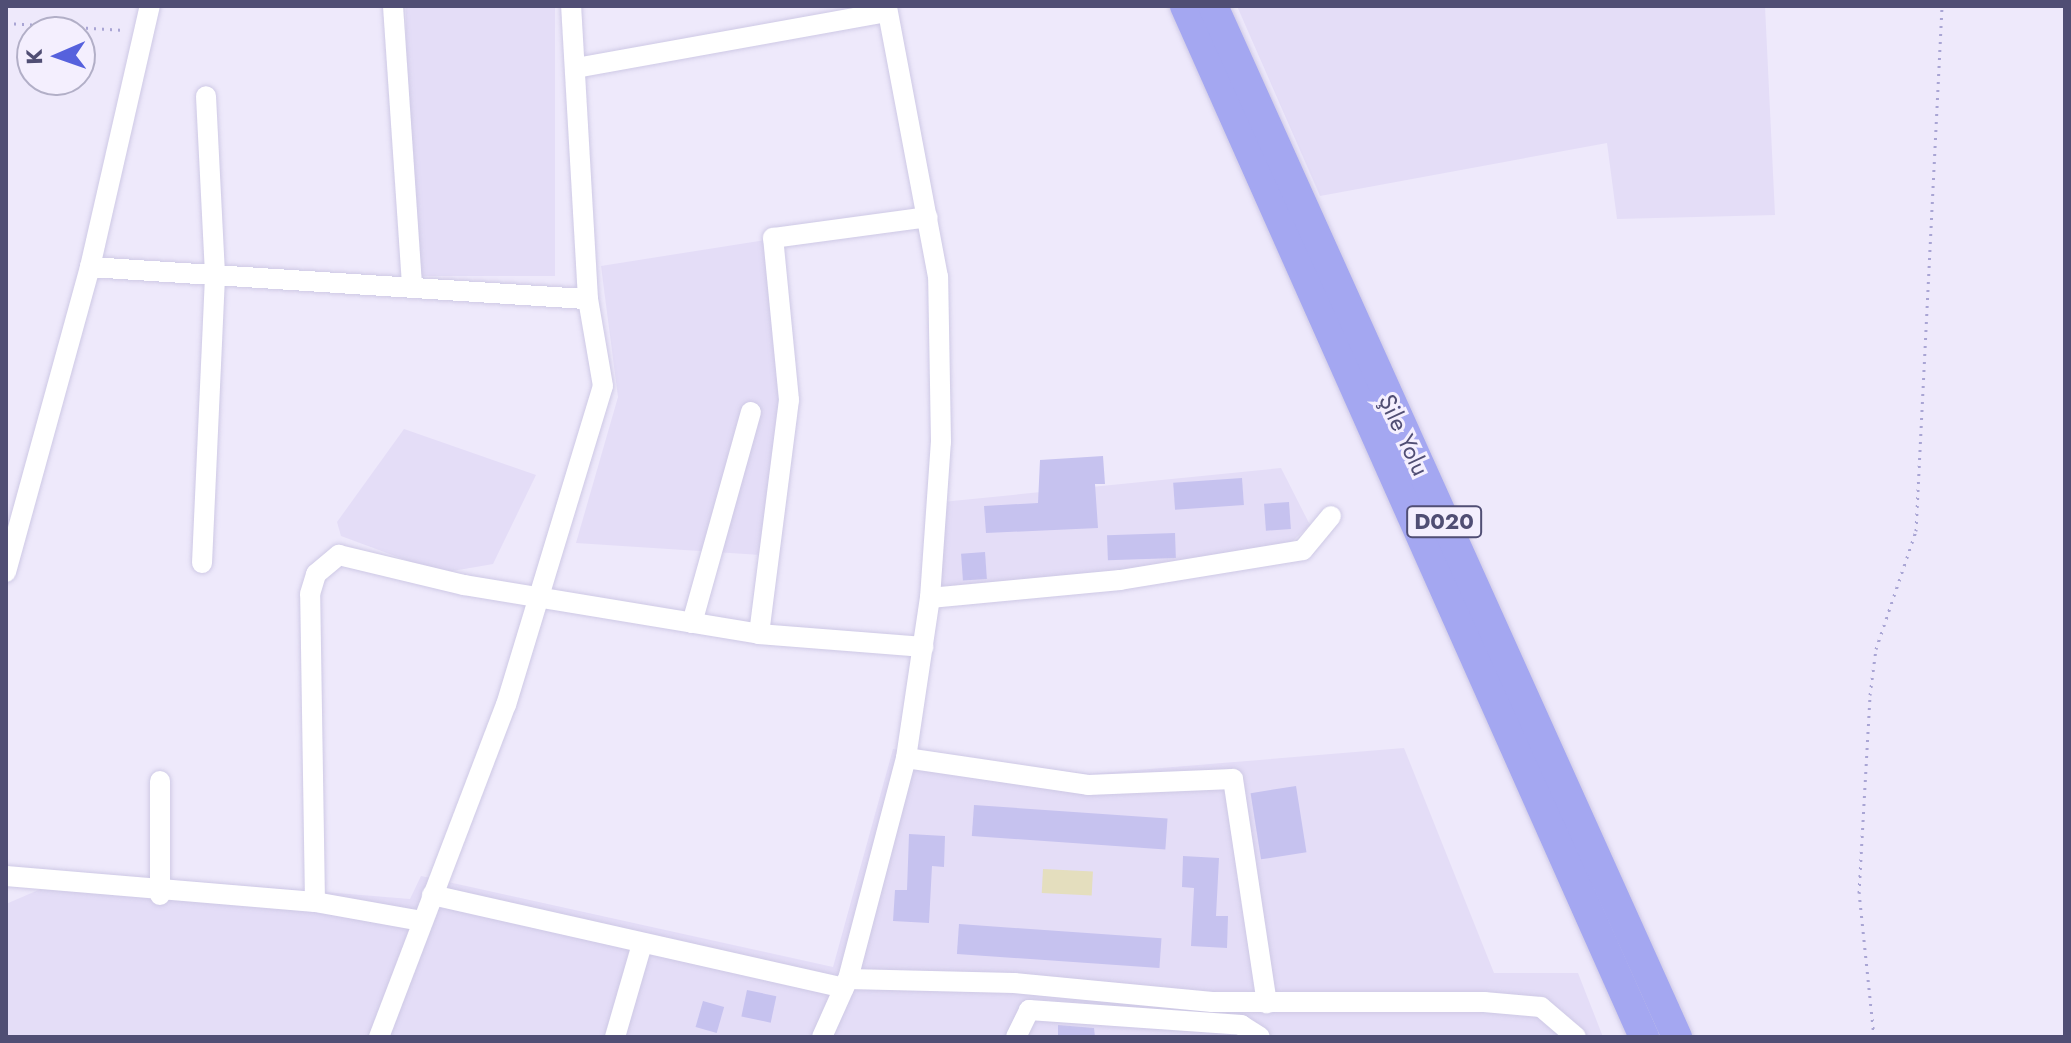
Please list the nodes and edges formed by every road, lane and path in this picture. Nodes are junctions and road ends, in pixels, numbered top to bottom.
1 (150, 6) edge
2 (393, 6) edge
3 (571, 6) edge
4 (1185, 6) edge
5 (1213, 6) edge
6 (1942, 6) edge
7 (887, 9) edge
8 (6, 23) edge
9 (145, 30) junction
10 (576, 68) junction
11 (206, 96) dead end
12 (928, 217) junction
13 (90, 267) junction
14 (215, 274) junction
15 (412, 286) junction
16 (588, 299) junction
17 (751, 412) dead end
18 (1331, 516) dead end
19 (202, 563) dead end
20 (6, 572) edge
21 (539, 598) junction
22 (930, 598) junction
23 (692, 623) junction
24 (759, 634) junction
25 (923, 647) junction
26 (906, 758) junction
27 (160, 781) dead end
28 (6, 876) edge
29 (160, 895) junction
30 (432, 895) junction
31 (315, 902) junction
32 (422, 921) junction
33 (642, 944) junction
34 (846, 983) junction
35 (1262, 1003) junction
36 (379, 1037) edge
37 (615, 1037) edge
38 (822, 1037) edge
39 (1016, 1037) edge
40 (1260, 1037) edge
41 (1576, 1037) edge
42 (1644, 1037) edge
43 (1677, 1037) edge
44 (1874, 1037) edge

1 - 9 street
2 - 15 street
3 - 10 street
4 - 42 highway, Şile Yolu / D020
5 - 43 highway, Şile Yolu / D020
6 - 44 path
7 - 10 street
7 - 12 street
8 - 9 path
9 - 13 street
10 - 16 street
11 - 14 street
12 - 22 street
12 - 24 street
13 - 14 street
13 - 20 street
14 - 15 street
14 - 19 street
15 - 16 street
16 - 21 street
17 - 23 street
18 - 22 street
21 - 23 street
21 - 30 street
21 - 31 street
22 - 25 street
23 - 24 street
24 - 25 street
25 - 26 street
26 - 34 street
26 - 35 street
27 - 29 street
28 - 29 street
29 - 31 street
30 - 32 street
30 - 33 street
31 - 32 street
32 - 36 street
33 - 34 street
33 - 37 street
34 - 35 street
34 - 38 street
35 - 40 street
35 - 41 street
39 - 40 street

